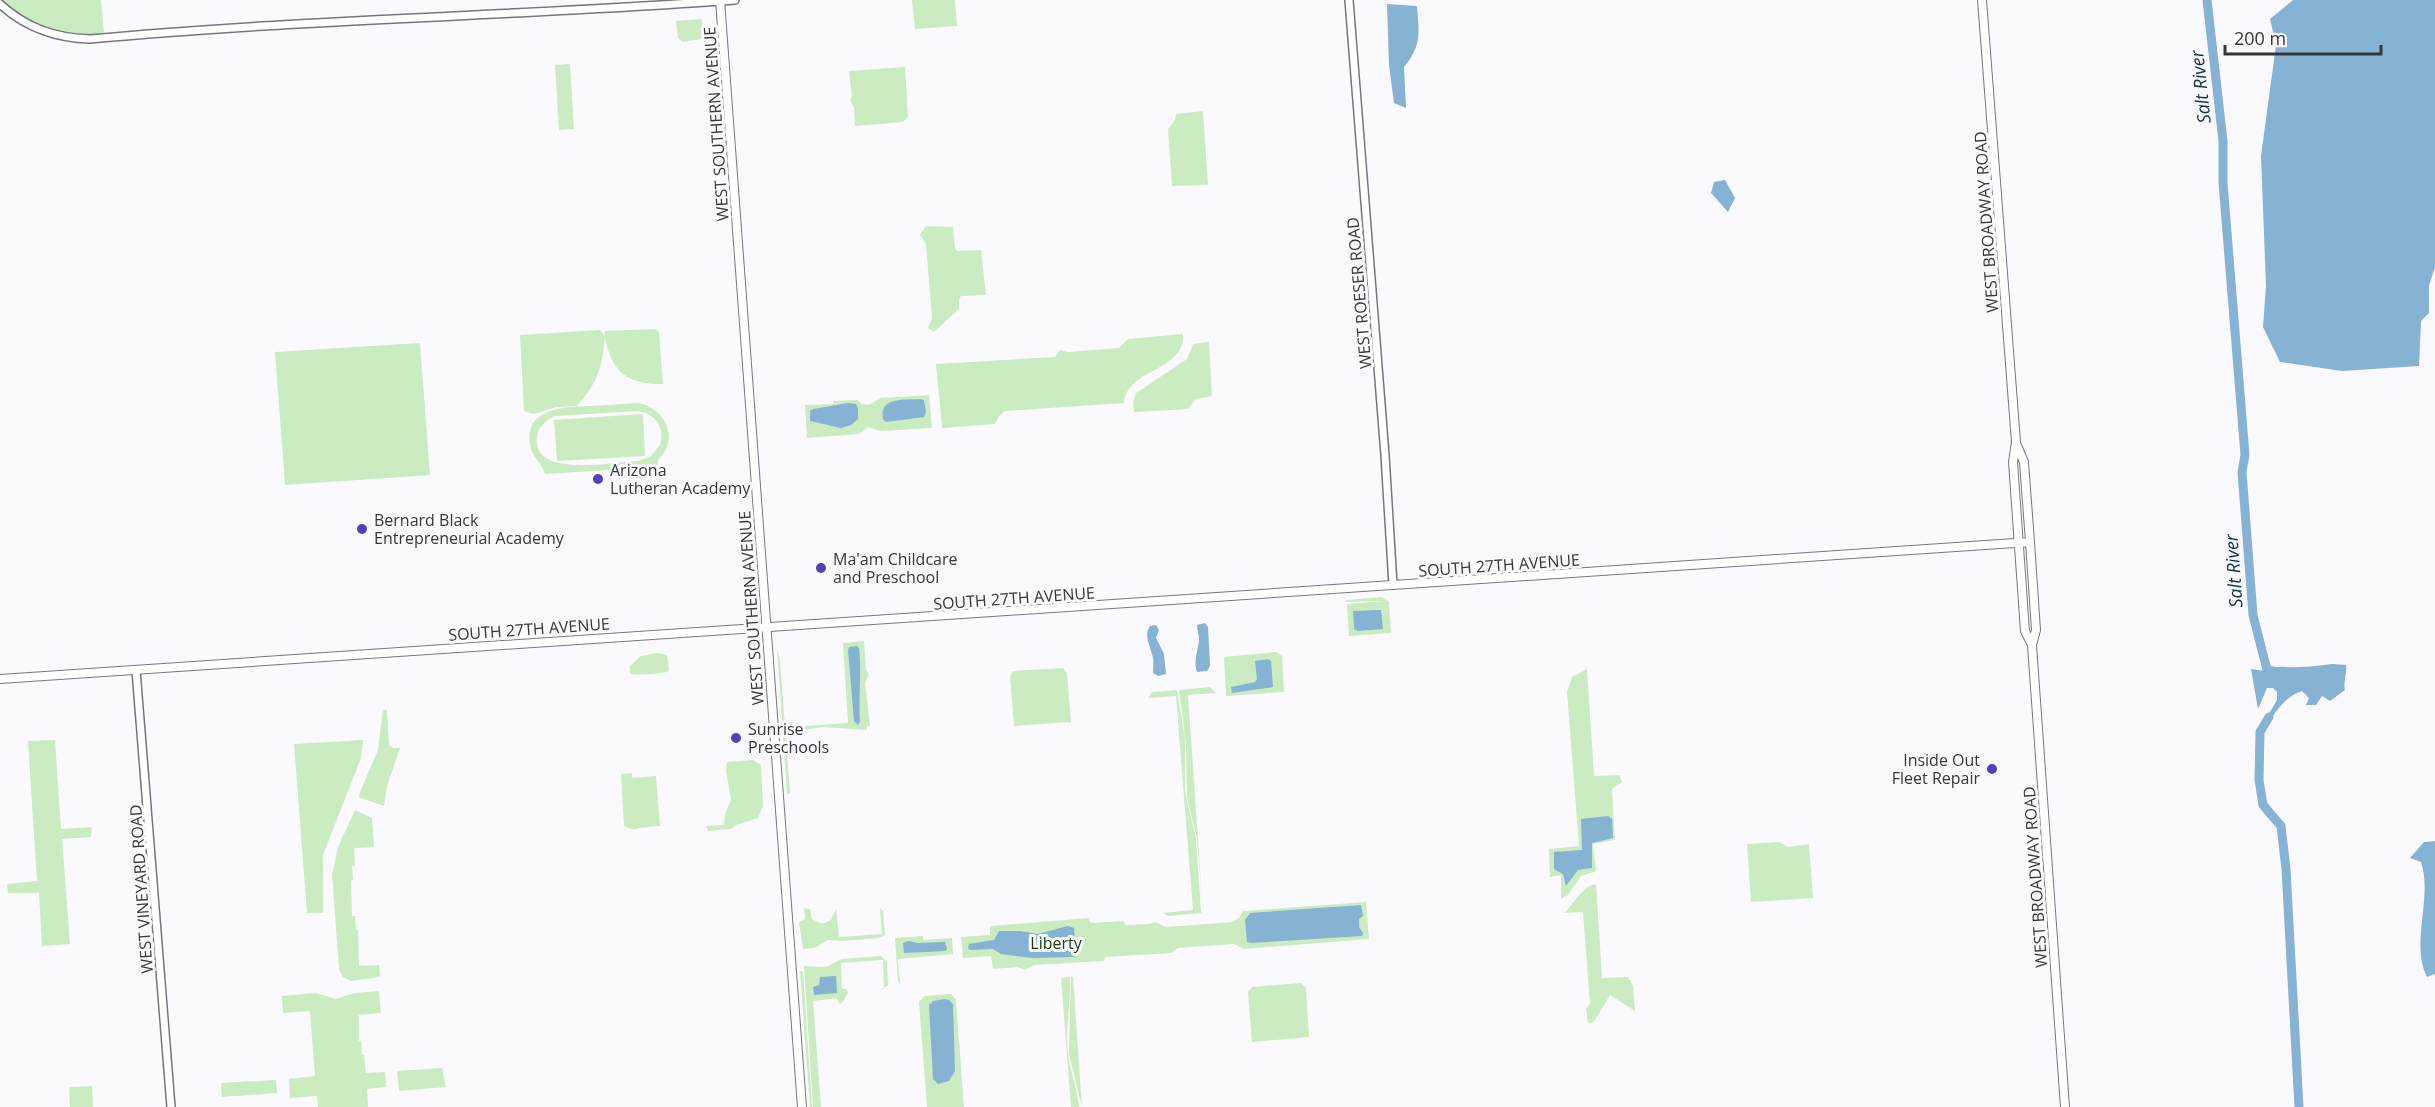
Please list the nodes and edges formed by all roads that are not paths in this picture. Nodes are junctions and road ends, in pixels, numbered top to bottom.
1 (735, 0) edge
2 (1349, 0) edge
3 (1982, 0) edge
4 (720, 1) edge
5 (0, 4) edge
6 (2016, 442) junction
7 (2030, 542) junction
8 (2019, 543) junction
9 (1393, 585) junction
10 (766, 627) junction
11 (2032, 645) junction
12 (136, 670) junction
13 (0, 679) edge
14 (171, 1107) edge
15 (802, 1107) edge
16 (2065, 1107) edge

1 - 4 street
2 - 9 street, WEST ROESER ROAD
3 - 6 main road, WEST BROADWAY ROAD
4 - 5 street
4 - 10 main road, WEST SOUTHERN AVENUE
6 - 7 main road, WEST BROADWAY ROAD
6 - 8 main road, WEST BROADWAY ROAD
7 - 8 main road, SOUTH 27TH AVENUE
7 - 11 main road, WEST BROADWAY ROAD
8 - 9 main road, SOUTH 27TH AVENUE
8 - 11 main road, WEST BROADWAY ROAD
9 - 10 main road, SOUTH 27TH AVENUE
10 - 12 main road, SOUTH 27TH AVENUE
10 - 15 main road, WEST SOUTHERN AVENUE
11 - 16 main road, WEST BROADWAY ROAD
12 - 13 main road, SOUTH 27TH AVENUE
12 - 14 street, WEST VINEYARD ROAD

